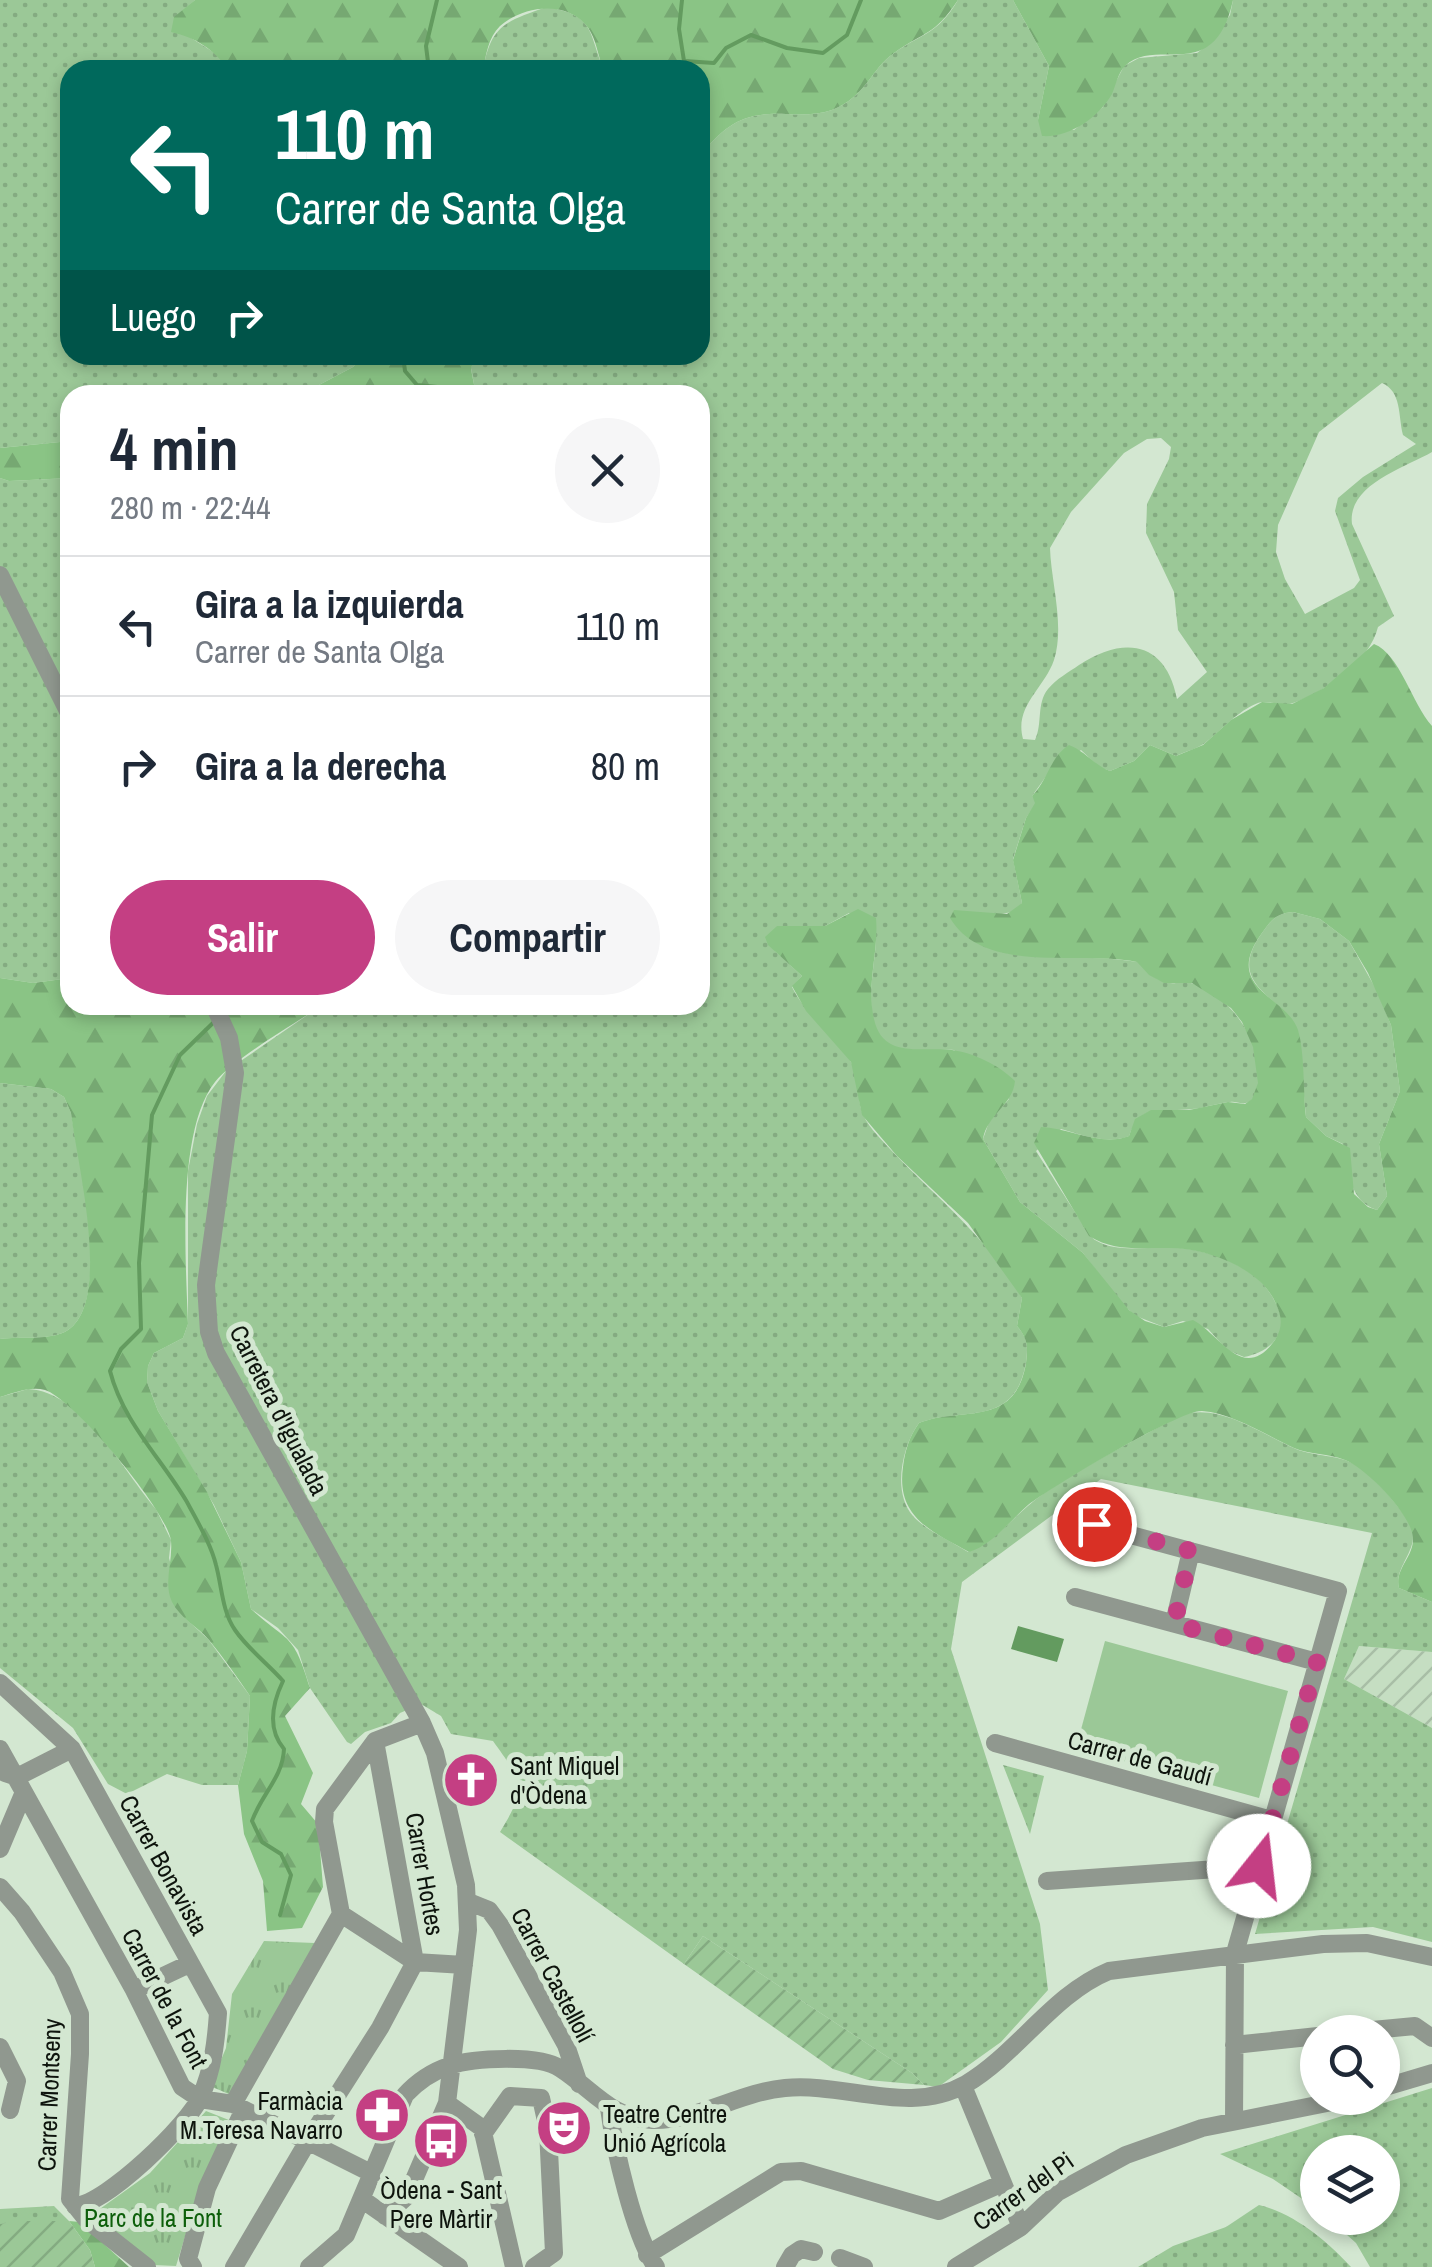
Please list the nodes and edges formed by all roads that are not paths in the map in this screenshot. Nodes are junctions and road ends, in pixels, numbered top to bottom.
1 (0, 575) edge
2 (60, 695) edge
3 (218, 1015) edge
4 (1094, 1524) dead end
5 (1191, 1551) junction
6 (1076, 1597) dead end
7 (1174, 1624) junction
8 (1317, 1662) junction
9 (0, 1683) edge
10 (422, 1722) junction
11 (375, 1741) junction
12 (995, 1744) dead end
13 (0, 1749) edge
14 (72, 1749) junction
15 (14, 1780) edge
16 (1272, 1820) junction
17 (0, 1848) edge
18 (1259, 1866) junction
19 (1047, 1881) dead end
20 (0, 1887) edge
21 (469, 1902) junction
22 (340, 1914) junction
23 (1235, 1953) junction
24 (1432, 1957) edge
25 (415, 1962) junction
26 (190, 1964) junction
27 (464, 1965) junction
28 (134, 1990) junction
29 (1400, 2027) edge
30 (1300, 2038) edge
31 (1432, 2038) edge
32 (1234, 2045) junction
33 (0, 2047) edge
34 (450, 2065) junction
35 (1432, 2072) edge
36 (1400, 2082) edge
37 (579, 2084) junction
38 (963, 2086) junction
39 (200, 2098) junction
40 (447, 2103) junction
41 (238, 2107) junction
42 (609, 2108) junction
43 (1300, 2108) edge
44 (10, 2110) dead end
45 (1234, 2121) junction
46 (483, 2134) junction
47 (308, 2141) junction
48 (373, 2174) junction
49 (1003, 2183) junction
50 (363, 2200) junction
51 (76, 2206) junction
52 (385, 2216) junction
53 (1020, 2227) junction
54 (814, 2252) dead end
55 (840, 2258) dead end
56 (652, 2261) edge
57 (190, 2263) edge
58 (147, 2267) edge
59 (234, 2267) edge
60 (309, 2267) edge
61 (459, 2267) edge
62 (514, 2267) edge
63 (534, 2267) edge
64 (785, 2267) edge
65 (864, 2267) edge
66 (956, 2267) edge

1 - 2 street
3 - 10 street, Carretera d'Igualada
4 - 5 street
5 - 7 street
5 - 8 street
6 - 7 street
7 - 8 street
8 - 16 street
9 - 14 street, Carrer Bonavista
10 - 11 street
10 - 21 street, Carretera d'Igualada
11 - 22 street
11 - 25 street, Carrer Hortes
12 - 16 street, Carrer de Gaudí
13 - 15 street, Carrer de la Font
14 - 15 street
14 - 26 street, Carrer Bonavista
15 - 17 street
15 - 28 street, Carrer de la Font
16 - 18 street
18 - 19 street
18 - 23 street
20 - 51 street, Carrer Montseny
21 - 27 street, Carretera d'Igualada
21 - 37 street, Carrer Castellolí
22 - 25 street
22 - 41 street
23 - 24 street
23 - 32 street
23 - 38 street
25 - 27 street
25 - 47 street, Carrer Hortes
26 - 28 street
26 - 39 street, Carrer Bonavista
27 - 34 street, Carretera d'Igualada
28 - 39 street, Carrer de la Font
29 - 31 street
30 - 32 street
32 - 45 street
33 - 44 street
34 - 37 street
34 - 40 street, Carretera d'Igualada
34 - 48 street
35 - 36 street
37 - 42 street
38 - 42 street
38 - 49 street
39 - 41 street, Carrer de la Font
39 - 51 street
40 - 46 street
40 - 52 street, Carretera d'Igualada
41 - 47 street, Carrer de la Font
41 - 57 street
42 - 56 street
43 - 45 street, Carrer del Pi
45 - 53 street, Carrer del Pi
46 - 62 street
46 - 63 street
47 - 48 street, Carrer de la Font
47 - 59 street, Carrer Hortes
48 - 50 street
49 - 53 street
49 - 56 street
50 - 52 street
50 - 60 street
51 - 58 street
52 - 61 street
53 - 66 street, Carrer del Pi
54 - 64 street
55 - 65 street

